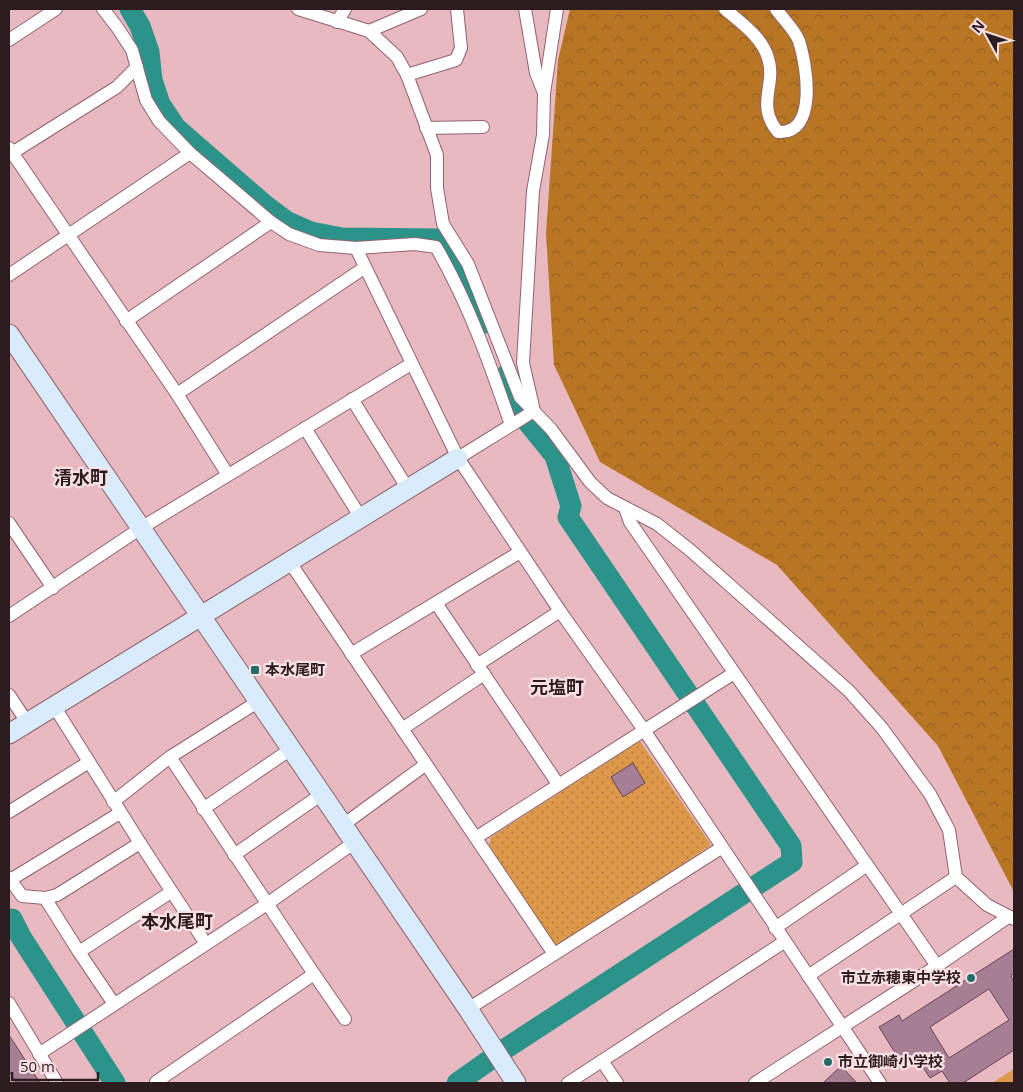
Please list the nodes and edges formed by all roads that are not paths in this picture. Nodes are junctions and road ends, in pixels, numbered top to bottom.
1 (56, 9) edge
2 (102, 9) edge
3 (298, 9) edge
4 (345, 9) edge
5 (421, 9) edge
6 (457, 9) edge
7 (525, 9) edge
8 (557, 9) edge
9 (725, 9) edge
10 (776, 9) edge
11 (337, 22) junction
12 (369, 32) junction
13 (9, 40) edge
14 (138, 67) junction
15 (407, 75) junction
16 (544, 93) junction
17 (426, 128) junction
18 (483, 128) dead end
19 (10, 150) edge
20 (190, 153) junction
21 (271, 222) junction
22 (70, 234) junction
23 (356, 248) junction
24 (364, 268) junction
25 (9, 275) edge
26 (126, 321) junction
27 (9, 334) edge
28 (411, 364) junction
29 (177, 394) junction
30 (352, 400) junction
31 (534, 411) junction
32 (511, 425) junction
33 (305, 428) junction
34 (458, 458) junction
35 (228, 475) junction
36 (408, 489) junction
37 (625, 508) junction
38 (361, 518) junction
39 (9, 523) edge
40 (140, 528) junction
41 (520, 552) junction
42 (289, 561) junction
43 (53, 588) junction
44 (436, 603) junction
45 (560, 611) junction
46 (9, 616) edge
47 (200, 616) junction
48 (351, 654) junction
49 (480, 670) junction
50 (734, 673) junction
51 (9, 695) edge
52 (259, 701) junction
53 (54, 706) junction
54 (27, 722) junction
55 (402, 730) junction
56 (644, 730) junction
57 (9, 734) edge
58 (291, 748) junction
59 (170, 757) junction
60 (89, 762) junction
61 (425, 766) junction
62 (558, 784) junction
63 (322, 794) junction
64 (116, 808) junction
65 (203, 809) junction
66 (9, 812) edge
67 (343, 825) junction
68 (477, 837) junction
69 (355, 842) junction
70 (140, 843) junction
71 (721, 848) junction
72 (234, 855) junction
73 (866, 866) junction
74 (956, 877) junction
75 (9, 879) edge
76 (171, 892) junction
77 (45, 898) junction
78 (267, 904) junction
79 (901, 913) junction
80 (1011, 918) edge
81 (775, 928) junction
82 (784, 942) junction
83 (206, 944) junction
84 (79, 952) junction
85 (554, 954) junction
86 (937, 966) junction
87 (314, 974) junction
88 (808, 976) junction
89 (9, 1004) edge
90 (114, 1004) junction
91 (468, 1009) junction
92 (345, 1019) dead end
93 (842, 1026) junction
94 (39, 1054) junction
95 (602, 1061) junction
96 (156, 1082) dead end
97 (57, 1083) edge
98 (516, 1083) edge
99 (568, 1083) edge
100 (618, 1083) edge
101 (756, 1083) edge
102 (880, 1083) edge

1 - 13 street
2 - 14 street
3 - 11 street
4 - 11 street
5 - 12 street
6 - 15 street
7 - 16 street
8 - 16 street
9 - 10 street
11 - 12 street
12 - 15 street
14 - 19 street
14 - 20 street
15 - 17 street
16 - 31 street
17 - 18 street
17 - 31 street
19 - 22 street
20 - 21 street
20 - 22 street
21 - 23 street
21 - 26 street
22 - 25 street
22 - 26 street
23 - 24 street
23 - 32 street
24 - 28 street
24 - 29 street
26 - 29 street
27 - 40 street
28 - 30 street
28 - 34 street
29 - 35 street
30 - 33 street
30 - 36 street
31 - 32 street
31 - 37 street
32 - 34 street
33 - 35 street
33 - 38 street
34 - 36 street
34 - 41 street
35 - 40 street
36 - 38 street
37 - 50 street
37 - 74 street
38 - 42 street
39 - 43 street
40 - 43 street
40 - 47 street
41 - 44 street
41 - 45 street
42 - 47 street
42 - 48 street
43 - 46 street
44 - 48 street
44 - 49 street
45 - 49 street
45 - 56 street
47 - 52 street
47 - 53 street
48 - 55 street
49 - 55 street
49 - 62 street
50 - 56 street
50 - 73 street
51 - 54 street
52 - 58 street
52 - 59 street
53 - 54 street
53 - 60 street
54 - 57 street
55 - 61 street
56 - 62 street
56 - 71 street
58 - 63 street
58 - 65 street
59 - 64 street
59 - 65 street
60 - 64 street
60 - 66 street
61 - 67 street
61 - 68 street
62 - 68 street
63 - 67 street
63 - 72 street
64 - 70 street
64 - 75 street
65 - 72 street
67 - 69 street
68 - 85 street
69 - 78 street
69 - 91 street
70 - 76 street
70 - 77 street
71 - 81 street
71 - 85 street
72 - 78 street
73 - 79 street
73 - 81 street
74 - 79 street
74 - 80 street
75 - 77 street
76 - 83 street
76 - 84 street
77 - 84 street
78 - 83 street
78 - 87 street
79 - 86 street
79 - 88 street
80 - 86 street
81 - 82 street
82 - 88 street
82 - 95 street
83 - 90 street
84 - 90 street
85 - 91 street
86 - 93 street
87 - 92 street
87 - 96 street
88 - 93 street
89 - 94 street
90 - 94 street
91 - 98 street
93 - 101 street
93 - 102 street
94 - 97 street
95 - 99 street
95 - 100 street

